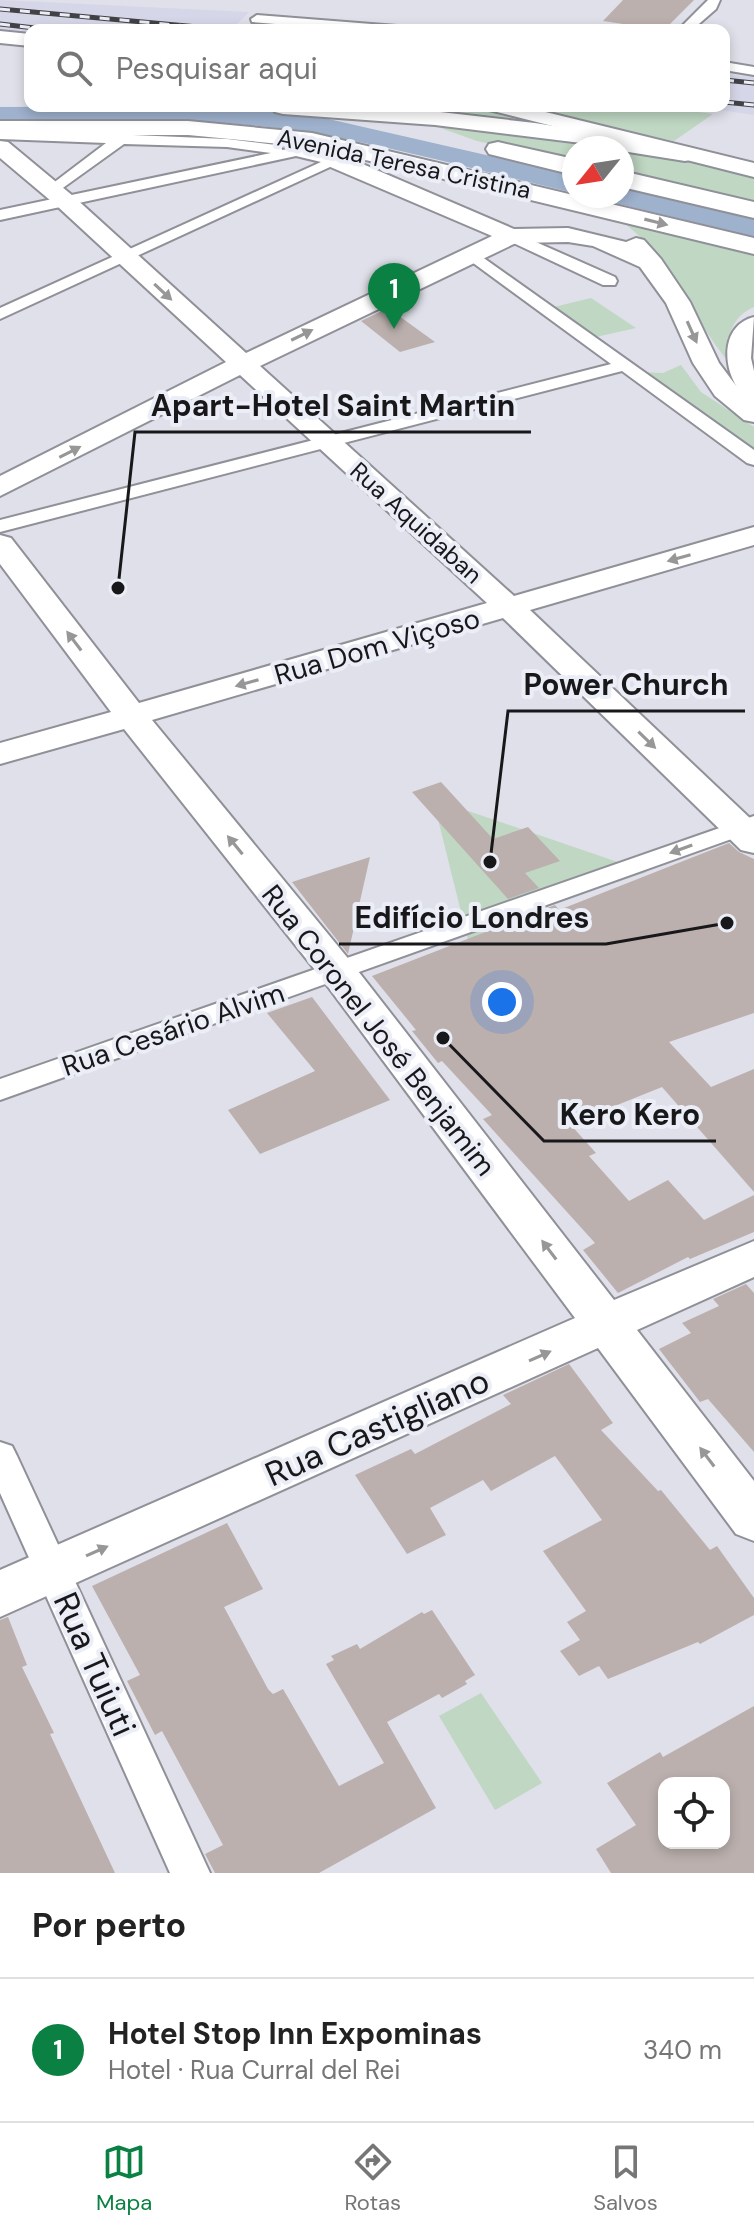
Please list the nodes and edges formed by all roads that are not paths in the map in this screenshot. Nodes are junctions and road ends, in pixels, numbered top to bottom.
1 (714, 0) edge
2 (307, 10) dead end
3 (347, 24) edge
4 (691, 24) edge
5 (0, 37) edge
6 (24, 39) edge
7 (730, 67) edge
8 (754, 71) edge
9 (318, 112) edge
10 (387, 112) edge
11 (397, 112) edge
12 (520, 112) edge
13 (0, 128) edge
14 (128, 134) junction
15 (0, 135) edge
16 (472, 143) junction
17 (0, 147) edge
18 (296, 152) junction
19 (685, 154) junction
20 (343, 155) junction
21 (562, 164) edge
22 (754, 170) edge
23 (465, 175) junction
24 (634, 182) edge
25 (59, 196) junction
26 (754, 210) edge
27 (0, 215) edge
28 (511, 236) junction
29 (754, 246) edge
30 (471, 254) junction
31 (125, 257) junction
32 (653, 264) junction
33 (609, 281) dead end
34 (0, 314) edge
35 (754, 325) edge
36 (241, 365) junction
37 (622, 366) junction
38 (754, 392) edge
39 (754, 414) edge
40 (328, 443) junction
41 (754, 459) edge
42 (0, 487) edge
43 (0, 526) edge
44 (754, 536) edge
45 (0, 544) edge
46 (510, 608) junction
47 (131, 716) junction
48 (0, 754) edge
49 (749, 831) edge
50 (337, 971) junction
51 (0, 1090) edge
52 (754, 1258) edge
53 (606, 1326) junction
54 (0, 1456) edge
55 (754, 1519) edge
56 (53, 1570) junction
57 (0, 1594) edge
58 (190, 1873) edge

1 - 4 street
2 - 3 street
5 - 6 street
7 - 8 street
9 - 16 highway, Avenida Teresa Cristina
10 - 16 highway
11 - 19 highway
12 - 19 street
13 - 14 highway, Avenida Teresa Cristina
14 - 15 street
14 - 18 street
14 - 20 highway, Avenida Teresa Cristina
14 - 25 street
16 - 21 highway, Avenida Teresa Cristina
17 - 25 street, Rua Aquidaban
18 - 20 street
18 - 25 street
19 - 22 street
20 - 23 highway, Avenida Teresa Cristina
20 - 28 street
20 - 31 street
23 -> 29 highway, Avenida Teresa Cristina
23 - 32 street
24 - 26 highway
25 - 27 street
25 - 31 street, Rua Aquidaban
28 - 30 street
28 - 32 street
28 - 33 street
36 -> 30 street
30 - 37 street
31 - 34 street
31 -> 36 street, Rua Aquidaban
32 -> 39 street
35 - 38 street
36 - 40 street, Rua Aquidaban
42 -> 36 street
37 - 40 street
37 - 41 street
40 - 43 street
40 - 46 street, Rua Aquidaban
44 -> 46 street, Rua Dom Viçoso
47 -> 45 street, Rua Coronel José Benjamim
46 -> 47 street, Rua Dom Viçoso
46 -> 49 street, Rua Aquidaban
47 - 48 street, Rua Dom Viçoso
50 -> 47 street, Rua Coronel José Benjamim
49 -> 50 street, Rua Cesário Alvim
50 - 51 street, Rua Cesário Alvim
53 -> 50 street, Rua Coronel José Benjamim
52 - 53 street, Rua Castigliano
55 -> 53 street, Rua Coronel José Benjamim
56 -> 53 street, Rua Castigliano
54 - 56 street, Rua Tuiuti
56 - 57 street, Rua Castigliano
56 - 58 street, Rua Tuiuti

